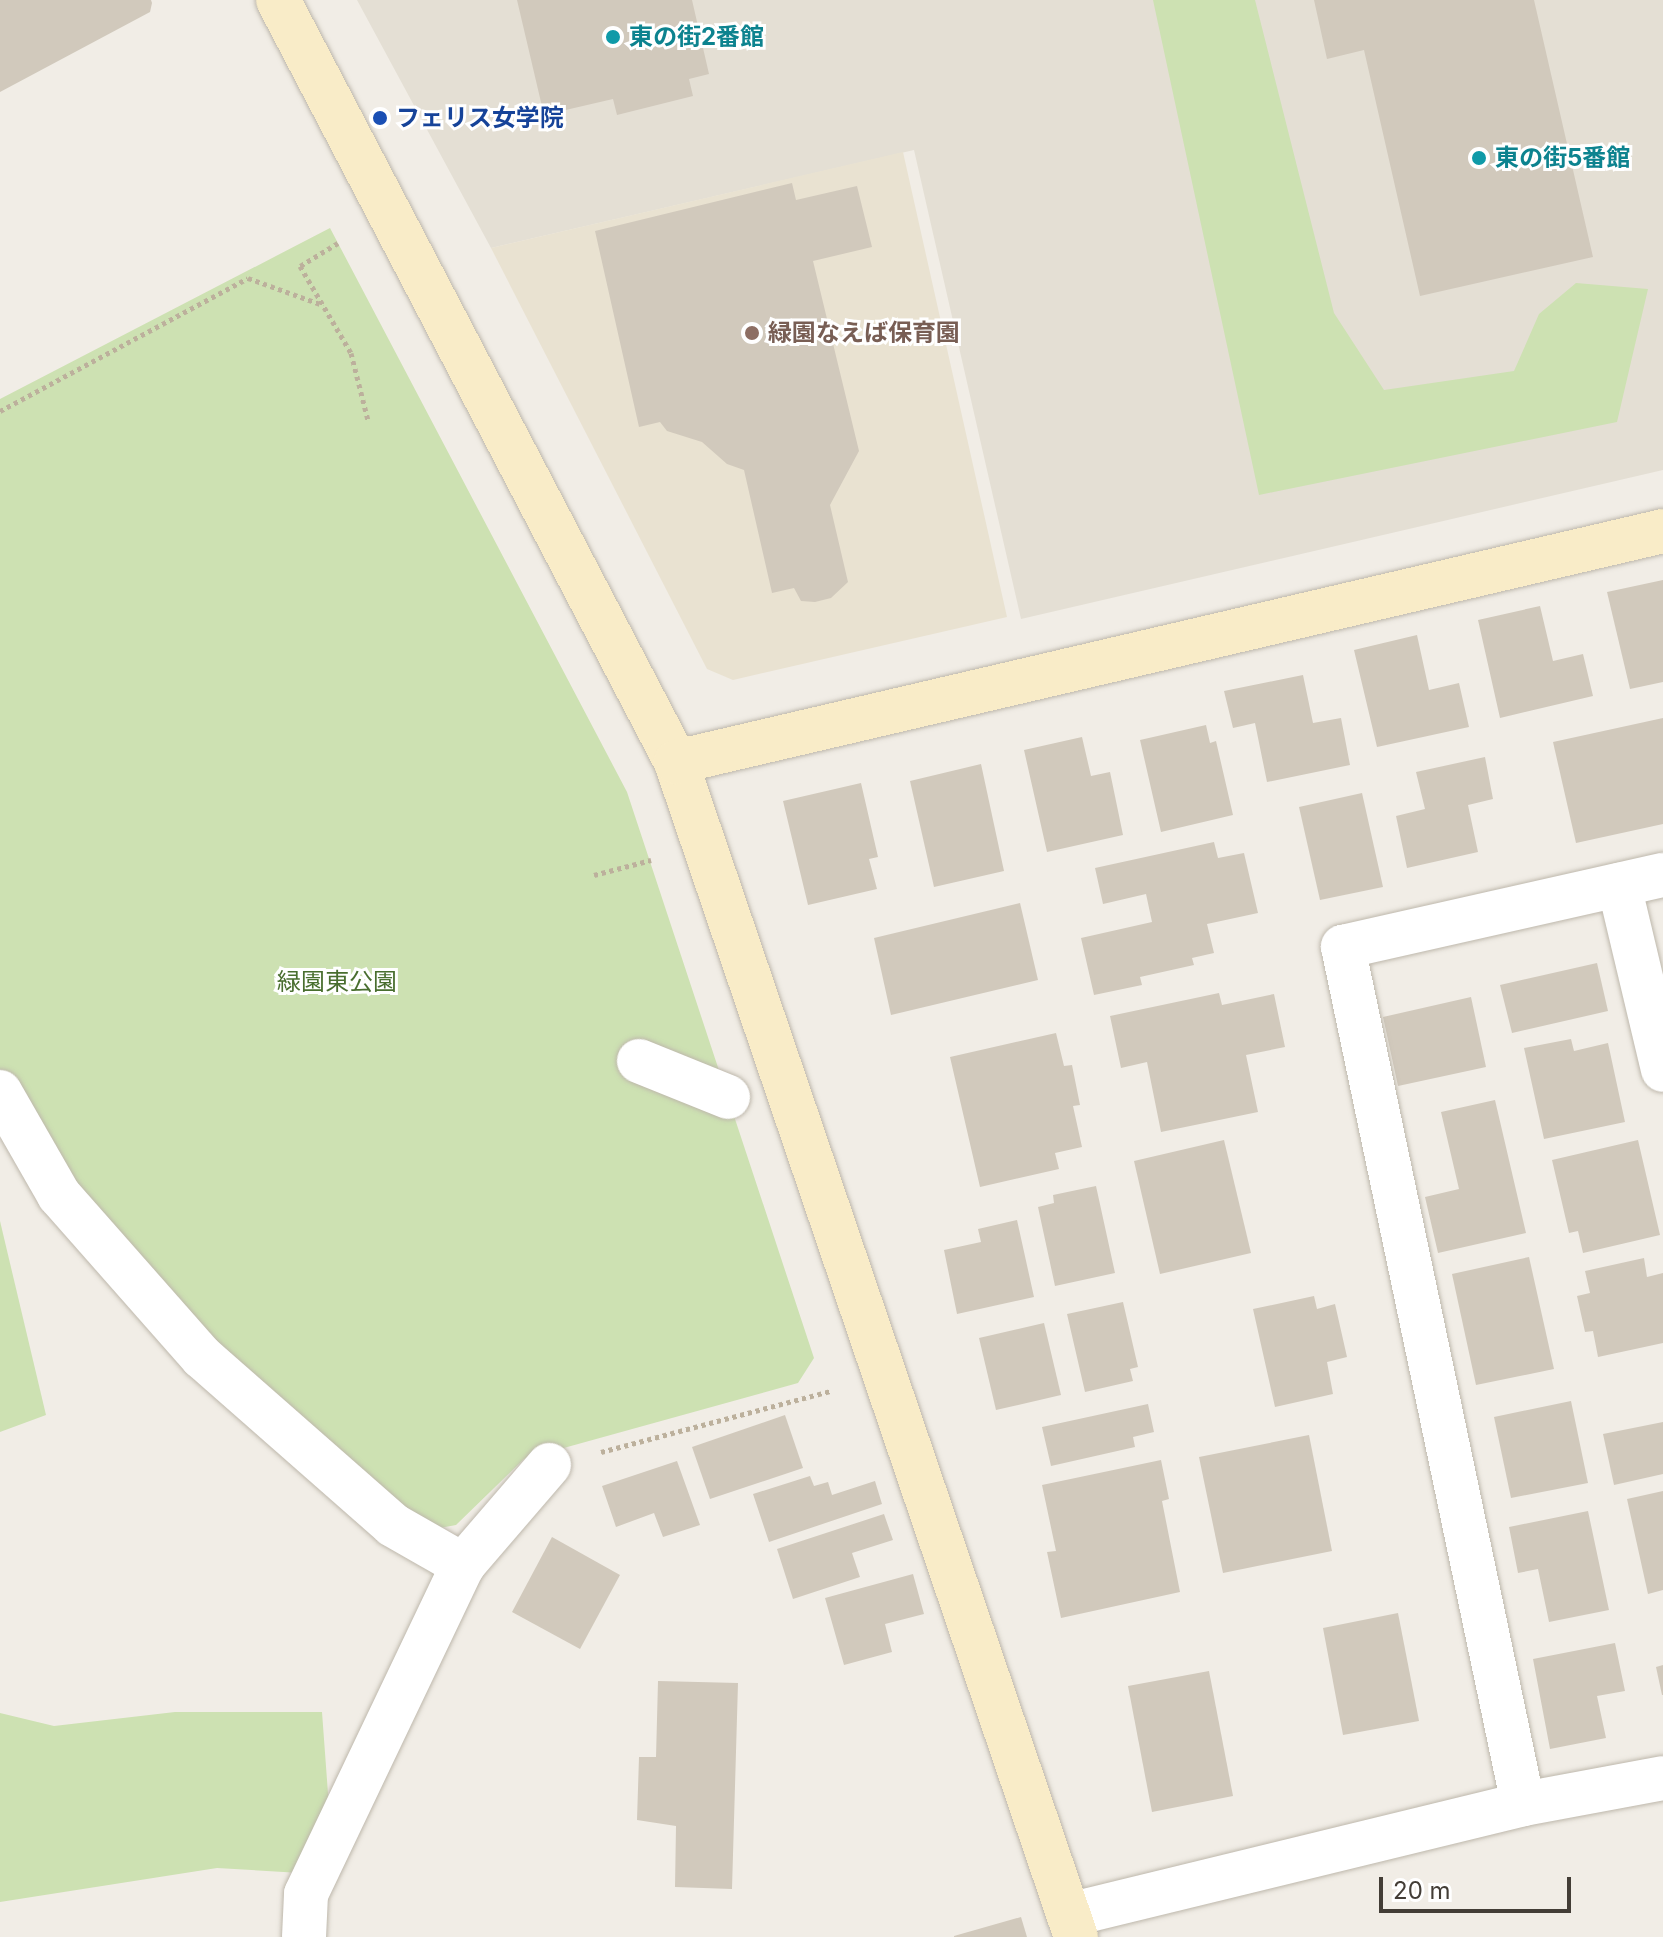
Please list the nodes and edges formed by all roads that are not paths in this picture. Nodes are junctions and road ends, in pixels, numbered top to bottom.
1 (278, 0) edge
2 (1663, 531) edge
3 (676, 762) junction
4 (1663, 875) edge
5 (1619, 885) junction
6 (639, 1061) dead end
7 (1663, 1070) edge
8 (0, 1092) edge
9 (728, 1097) dead end
10 (549, 1465) road end
11 (463, 1565) junction
12 (1663, 1778) edge
13 (1523, 1804) junction
14 (1072, 1926) edge
15 (304, 1937) edge

1 - 3 street
2 - 3 street
3 - 14 street
4 - 5 street
5 - 7 street
5 - 13 street
6 - 9 street
8 - 11 street
10 - 11 street
11 - 15 street
12 - 13 street
13 - 14 street

